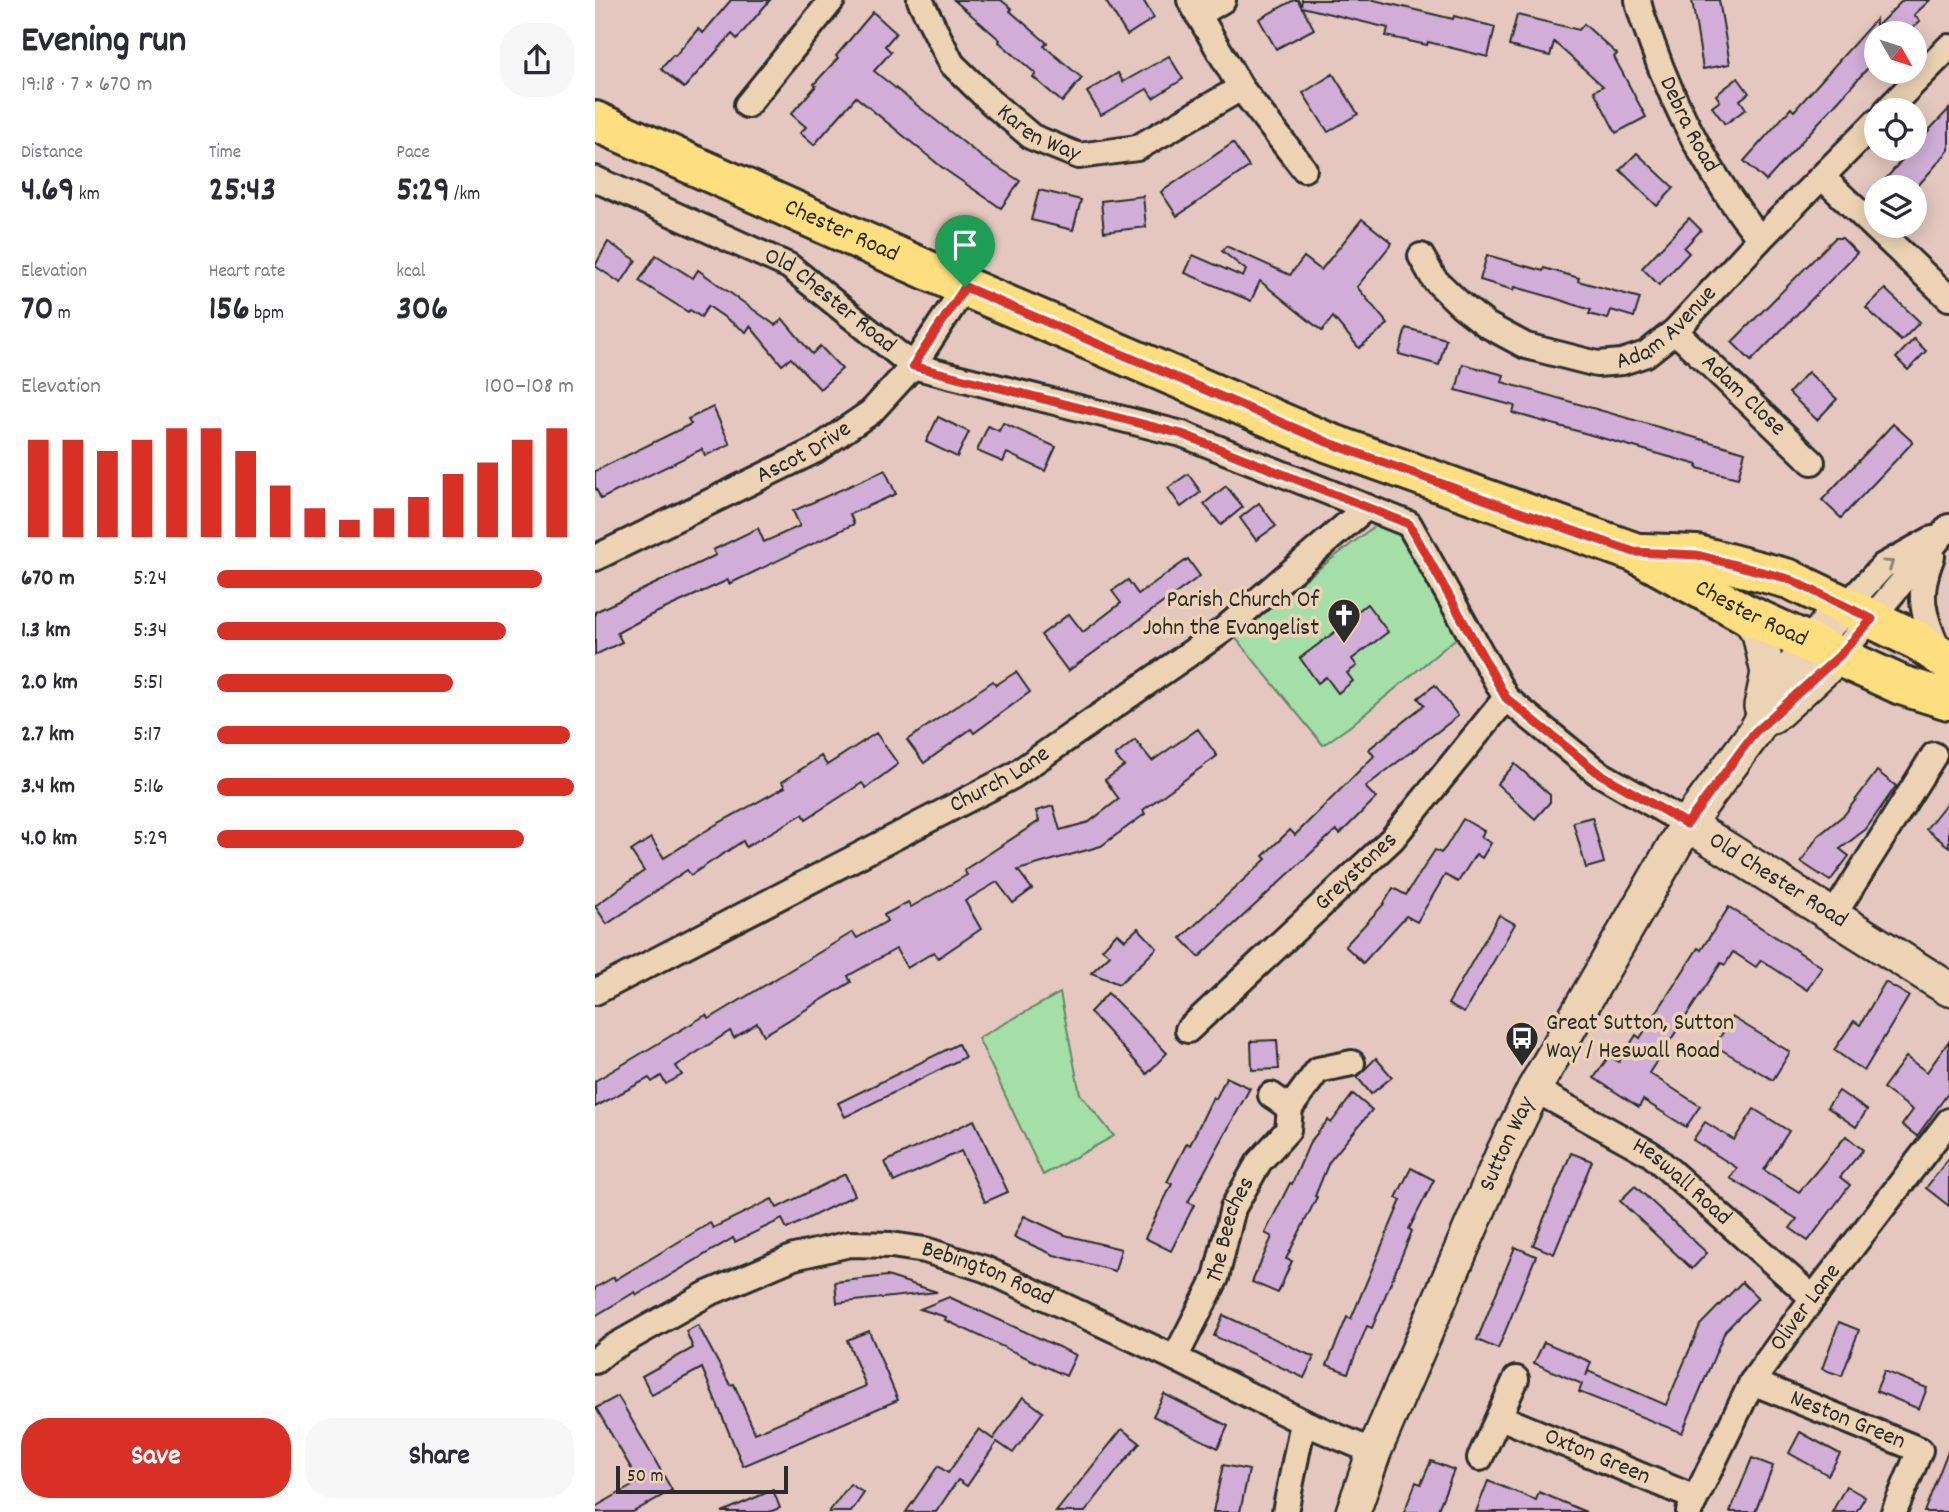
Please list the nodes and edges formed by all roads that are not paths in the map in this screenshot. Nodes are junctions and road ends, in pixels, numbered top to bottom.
1 (832, 0) edge
2 (920, 0) edge
3 (1223, 0) edge
4 (1634, 1) edge
5 (1194, 7) edge
6 (1949, 47) edge
7 (1241, 88) junction
8 (1899, 98) edge
9 (747, 105) dead end
10 (595, 121) edge
11 (1864, 134) edge
12 (1304, 169) dead end
13 (1822, 177) junction
14 (595, 179) edge
15 (1760, 239) junction
16 (1421, 256) dead end
17 (965, 287) junction
18 (1949, 299) edge
19 (1675, 331) junction
20 (913, 366) junction
21 (1812, 462) dead end
22 (1367, 507) junction
23 (1945, 530) edge
24 (1634, 552) junction
25 (595, 558) edge
26 (1747, 614) junction
27 (1842, 630) junction
28 (1946, 669) edge
29 (1506, 698) junction
30 (1949, 700) edge
31 (1755, 732) junction
32 (1934, 755) dead end
33 (1687, 824) junction
34 (1833, 916) junction
35 (1949, 989) edge
36 (595, 992) edge
37 (1188, 1030) dead end
38 (1352, 1063) dead end
39 (1534, 1089) junction
40 (1949, 1121) edge
41 (1812, 1298) junction
42 (1175, 1358) junction
43 (595, 1361) edge
44 (1517, 1379) dead end
45 (1752, 1382) junction
46 (1500, 1417) junction
47 (1303, 1422) junction
48 (1374, 1452) junction
49 (1480, 1458) dead end
50 (1692, 1505) edge
51 (1285, 1512) edge
52 (1353, 1512) edge
53 (1894, 1512) edge

1 - 9 street
2 - 7 street, Karen Way
3 - 5 street
4 - 15 street, Debra Road
5 - 7 street
6 - 8 street
7 - 12 street
10 - 17 main road, Chester Road
11 - 13 street, Adam Avenue
13 - 15 street, Adam Avenue
13 - 18 street
14 - 20 street, Old Chester Road
15 - 19 street, Adam Avenue
16 - 19 street, Adam Avenue
17 - 20 street, Ascot Drive
17 - 24 main road, Chester Road
19 - 21 street, Adam Close
20 - 22 street, Old Chester Road
20 - 25 street, Ascot Drive
22 - 29 street, Old Chester Road
22 - 36 street, Church Lane
23 - 27 street
23 - 28 street
24 - 26 main road, Chester Road
24 - 27 main road, Chester Road
26 - 27 main road, Chester Road
26 - 31 main road, Sutton Way
27 - 28 main road
27 - 30 main road, Chester Road
27 - 31 main road, Sutton Way
29 - 33 street, Old Chester Road
29 - 37 street, Greystones
31 - 33 main road, Sutton Way
32 - 34 street
33 - 34 main road, Old Chester Road
33 - 39 main road, Sutton Way
34 - 35 main road, Old Chester Road
38 - 42 street, The Beeches
39 - 41 street, Heswall Road
39 - 48 main road, Sutton Way
40 - 41 street, Oliver Lane
41 - 45 street, Oliver Lane
42 - 43 street, Bebington Road
42 - 47 street, Bebington Road
44 - 46 street
45 - 50 street, Oliver Lane
45 - 53 street, Neston Green
46 - 49 street
46 - 50 street, Oxton Green
47 - 48 street, Bebington Road
47 - 51 street
48 - 52 main road, Sutton Way

